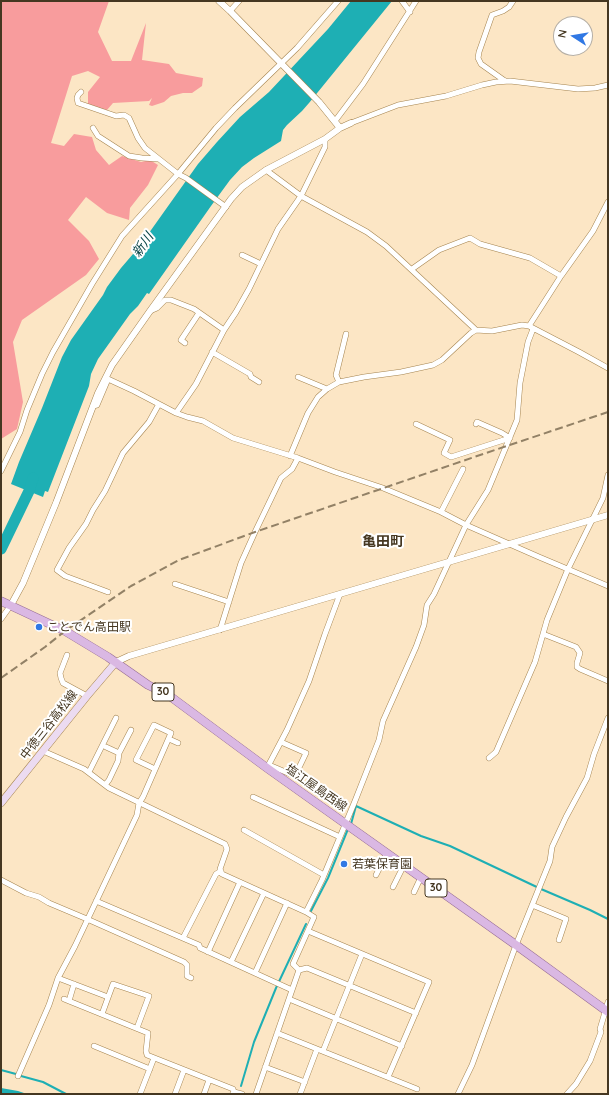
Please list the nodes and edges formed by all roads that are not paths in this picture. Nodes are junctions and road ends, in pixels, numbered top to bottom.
1 (219, 1) edge
2 (239, 1) edge
3 (338, 1) edge
4 (402, 1) edge
5 (416, 1) edge
6 (513, 1) edge
7 (230, 11) junction
8 (410, 12) junction
9 (282, 64) junction
10 (505, 81) junction
11 (608, 85) edge
12 (81, 92) dead end
13 (335, 121) junction
14 (351, 123) joint
15 (93, 128) dead end
16 (340, 128) junction
17 (325, 138) junction
18 (158, 159) junction
19 (266, 170) junction
20 (178, 174) junction
21 (301, 196) junction
22 (608, 202) edge
23 (223, 205) junction
24 (242, 255) dead end
25 (261, 264) junction
26 (412, 269) junction
27 (561, 276) junction
28 (150, 310) junction
29 (199, 313) junction
30 (531, 328) junction
31 (224, 330) junction
32 (476, 330) junction
33 (346, 334) dead end
34 (185, 343) dead end
35 (212, 352) junction
36 (608, 368) edge
37 (298, 377) dead end
38 (259, 382) dead end
39 (339, 382) junction
40 (327, 389) junction
41 (159, 404) junction
42 (93, 406) junction
43 (176, 413) junction
44 (416, 424) dead end
45 (476, 424) dead end
46 (510, 438) junction
47 (290, 456) junction
48 (298, 458) junction
49 (463, 469) dead end
50 (1, 471) edge
51 (608, 475) edge
52 (441, 512) junction
53 (608, 515) edge
54 (591, 520) junction
55 (466, 525) junction
56 (510, 544) junction
57 (449, 562) junction
58 (568, 569) junction
59 (175, 584) dead end
60 (608, 586) edge
61 (108, 592) dead end
62 (340, 594) junction
63 (229, 602) junction
64 (6, 603) edge
65 (1, 620) edge
66 (220, 630) junction
67 (543, 634) junction
68 (68, 655) dead end
69 (116, 662) junction
70 (608, 681) edge
71 (87, 696) junction
72 (116, 718) dead end
73 (608, 718) edge
74 (131, 730) dead end
75 (169, 739) junction
76 (281, 742) junction
77 (178, 743) dead end
78 (106, 748) dead end
79 (44, 750) junction
80 (119, 753) junction
81 (489, 758) dead end
82 (268, 767) junction
83 (155, 769) junction
84 (89, 772) junction
85 (105, 785) junction
86 (5, 793) edge
87 (253, 797) dead end
88 (1, 803) edge
89 (139, 803) junction
90 (348, 825) junction
91 (244, 830) dead end
92 (340, 837) junction
93 (386, 853) junction
94 (404, 866) junction
95 (221, 871) junction
96 (324, 875) junction
97 (376, 875) dead end
98 (421, 877) junction
99 (1, 880) edge
100 (240, 882) junction
101 (393, 887) dead end
102 (414, 892) dead end
103 (264, 893) junction
104 (96, 901) junction
105 (287, 903) junction
106 (532, 905) junction
107 (306, 912) junction
108 (87, 919) junction
109 (308, 931) junction
110 (183, 938) junction
111 (559, 940) dead end
112 (516, 945) junction
113 (208, 952) junction
114 (362, 954) junction
115 (231, 962) junction
116 (300, 970) junction
117 (255, 973) junction
118 (58, 978) junction
119 (191, 978) dead end
120 (74, 984) junction
121 (349, 986) junction
122 (292, 990) junction
123 (108, 997) junction
124 (290, 999) junction
125 (608, 1002) edge
126 (607, 1011) edge
127 (416, 1013) junction
128 (102, 1014) junction
129 (337, 1018) junction
130 (137, 1028) junction
131 (277, 1033) junction
132 (94, 1046) dead end
133 (402, 1046) junction
134 (317, 1049) junction
135 (324, 1051) junction
136 (154, 1058) junction
137 (266, 1067) junction
138 (150, 1069) junction
139 (184, 1070) junction
140 (18, 1076) dead end
141 (388, 1077) junction
142 (209, 1080) junction
143 (305, 1082) junction
144 (417, 1089) dead end
145 (234, 1093) edge
146 (140, 1094) edge
147 (175, 1094) edge
148 (204, 1094) edge
149 (242, 1094) edge
150 (256, 1094) edge
151 (300, 1094) edge
152 (458, 1094) edge
153 (567, 1094) edge

1 - 7 street
2 - 7 street
3 - 9 street
4 - 8 street
5 - 8 street
6 - 10 street
7 - 9 street
8 - 13 street
9 - 13 street
9 - 20 street
10 - 11 street
10 - 14 street
12 - 18 street
13 - 16 street
14 - 16 street
15 - 18 street
16 - 17 street
17 - 19 street
17 - 21 street
18 - 20 street
19 - 21 street
19 - 23 street
20 - 23 street
20 - 50 street
21 - 25 street
21 - 26 street
22 - 27 street
23 - 28 street
24 - 25 street
25 - 31 street
26 - 27 street
26 - 32 street
27 - 30 street
28 - 29 street
28 - 42 street
29 - 31 street
29 - 34 street
30 - 32 street
30 - 36 street
30 - 46 street
31 - 35 street
32 - 39 street
33 - 39 street
35 - 38 street
35 - 43 street
37 - 40 street
39 - 40 street
40 - 47 street
41 - 42 street
41 - 43 street
41 - 61 street
42 - 64 street
43 - 47 street
44 - 46 street
45 - 46 street
46 - 55 street
47 - 48 street
48 - 52 street
48 - 63 street
49 - 52 street
51 - 54 street
52 - 55 street
53 - 54 street
54 - 56 street
54 - 58 street
55 - 56 street
55 - 57 street
56 - 57 street
56 - 58 street
57 - 62 street
57 - 90 street
58 - 60 street
58 - 67 street
59 - 63 street
62 - 66 street
62 - 76 street
63 - 66 street
64 - 65 street
64 - 69 main road, 塩江屋島西線 / 30
66 - 69 street
67 - 70 street
67 - 81 street
68 - 71 street
69 - 71 main road, 中徳三谷高松線
69 - 82 main road, 塩江屋島西線 / 30
71 - 79 main road, 中徳三谷高松線
72 - 84 street
73 - 106 street
74 - 80 street
75 - 77 street
75 - 83 street
75 - 83 street
76 - 82 street
76 - 82 street
78 - 80 street
79 - 84 street
79 - 86 main road, 中徳三谷高松線
80 - 85 street
82 - 90 main road, 塩江屋島西線 / 30
83 - 89 street
84 - 85 street
85 - 89 street
86 - 88 main road, 中徳三谷高松線
87 - 92 street
89 - 95 street
89 - 104 street
90 - 92 street
90 - 93 main road, 塩江屋島西線 / 30
91 - 96 street
92 - 96 street
93 - 94 main road, 塩江屋島西線 / 30
93 - 97 street
94 - 98 main road, 塩江屋島西線 / 30
94 - 101 street
95 - 100 street
95 - 110 street
96 - 107 street
98 - 102 street
98 - 112 main road, 塩江屋島西線 / 30
99 - 108 street
100 - 103 street
100 - 113 street
103 - 105 street
103 - 115 street
104 - 108 street
104 - 110 street
105 - 107 street
105 - 117 street
106 - 111 street
106 - 112 street
107 - 109 street
108 - 118 street
108 - 119 street
109 - 114 street
109 - 116 street
110 - 113 street
112 - 126 main road, 塩江屋島西線 / 30
112 - 152 street
113 - 115 street
114 - 121 street
114 - 127 street
115 - 117 street
116 - 121 street
116 - 122 street
117 - 122 street
118 - 120 street
118 - 140 street
120 - 123 street
120 - 128 street
121 - 127 street
121 - 129 street
122 - 124 street
123 - 128 street
123 - 130 street
124 - 129 street
124 - 131 street
125 - 126 street
126 - 153 street
127 - 133 street
128 - 130 street
129 - 133 street
129 - 135 street
130 - 136 street
131 - 134 street
131 - 137 street
132 - 138 street
133 - 141 street
134 - 135 street
134 - 143 street
135 - 141 street
136 - 138 street
136 - 139 street
137 - 143 street
137 - 150 street
138 - 146 street
139 - 142 street
139 - 147 street
141 - 144 street
142 - 145 street
142 - 148 street
143 - 151 street
145 - 149 street

